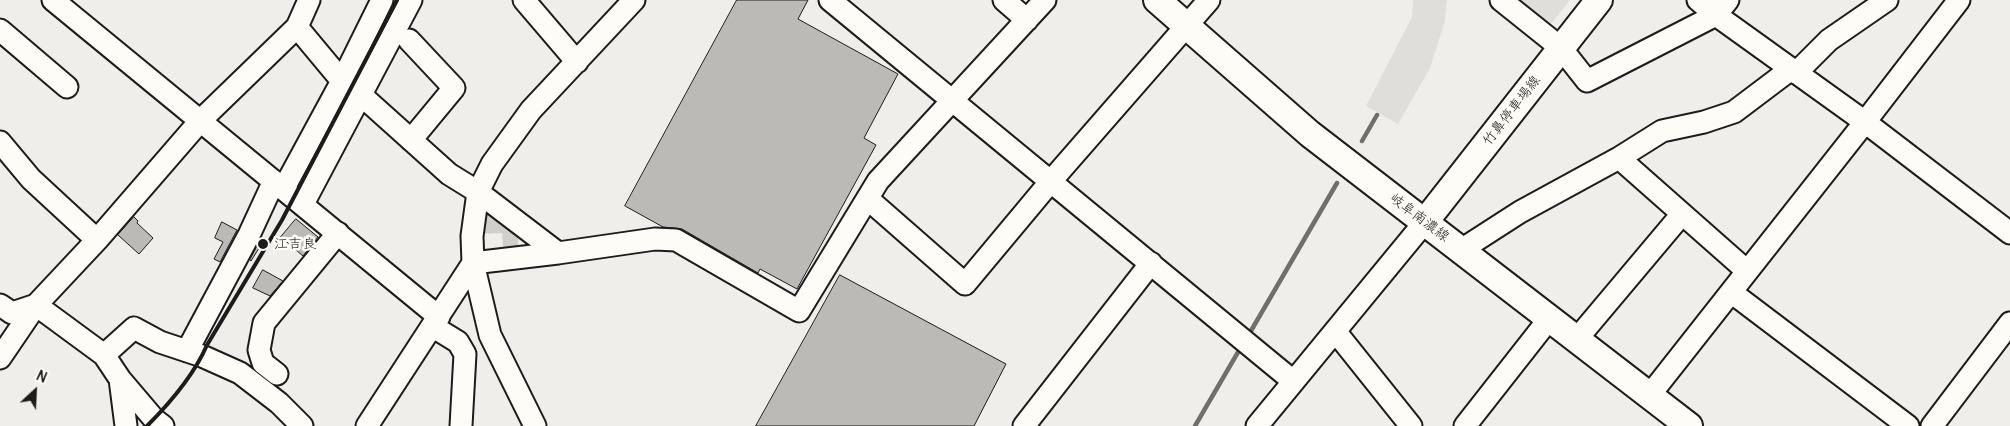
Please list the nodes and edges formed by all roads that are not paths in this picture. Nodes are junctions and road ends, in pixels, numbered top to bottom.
1 (54, 0) edge
2 (309, 0) edge
3 (382, 0) edge
4 (411, 0) edge
5 (524, 0) edge
6 (634, 0) edge
7 (830, 0) edge
8 (1004, 0) edge
9 (1045, 0) edge
10 (1157, 0) edge
11 (1209, 0) edge
12 (1501, 0) edge
13 (1599, 0) edge
14 (1698, 0) edge
15 (1887, 0) edge
16 (1959, 0) edge
17 (1722, 8) edge
18 (1027, 20) junction
19 (1187, 26) junction
20 (297, 27) junction
21 (0, 30) edge
22 (408, 40) dead end
23 (1561, 48) junction
24 (577, 62) junction
25 (1794, 71) junction
26 (342, 81) junction
27 (67, 87) dead end
28 (361, 95) junction
29 (952, 100) junction
30 (201, 120) junction
31 (1866, 122) junction
32 (411, 140) junction
33 (0, 142) edge
34 (1619, 158) junction
35 (1051, 181) junction
36 (279, 184) junction
37 (478, 192) junction
38 (868, 199) junction
39 (303, 204) junction
40 (1682, 214) junction
41 (1424, 223) junction
42 (2010, 233) edge
43 (338, 234) junction
44 (96, 240) junction
45 (1461, 250) junction
46 (558, 253) junction
47 (473, 263) junction
48 (1151, 263) junction
49 (1747, 271) junction
50 (1731, 292) junction
51 (0, 305) edge
52 (36, 305) junction
53 (1549, 319) junction
54 (436, 321) junction
55 (2010, 323) edge
56 (1335, 331) junction
57 (1576, 340) junction
58 (187, 352) junction
59 (104, 355) junction
60 (0, 358) edge
61 (277, 374) dead end
62 (120, 378) junction
63 (1293, 381) junction
64 (1649, 396) junction
65 (126, 426) edge
66 (163, 426) edge
67 (302, 426) edge
68 (367, 426) edge
69 (461, 426) edge
70 (535, 426) edge
71 (1024, 426) edge
72 (1257, 426) edge
73 (1411, 426) edge
74 (1465, 426) edge
75 (1689, 426) edge
76 (1908, 426) edge
77 (1932, 426) edge

1 - 30 street
2 - 20 street
3 - 26 street
4 - 28 street
5 - 24 street
6 - 24 street
7 - 29 street
8 - 18 street
9 - 18 street
10 - 19 main road, 岐阜南濃線
11 - 19 street
12 - 23 street
13 - 23 main road, 竹鼻停車場線
14 - 17 street
15 - 25 street
16 - 31 street
17 - 23 street
17 - 25 street
18 - 29 street
19 - 35 street
19 - 41 main road, 岐阜南濃線
20 - 26 street
20 - 30 street
21 - 27 street
22 - 32 street
23 - 41 main road, 竹鼻停車場線
24 - 37 street
25 - 31 street
25 - 34 street
26 - 36 street
28 - 32 street
28 - 39 street
29 - 35 street
29 - 38 street
30 - 36 street
30 - 44 street
31 - 42 street
31 - 49 street
32 - 37 street
33 - 44 street
34 - 40 street
34 - 45 street
35 - 38 street
35 - 48 street
36 - 39 street
36 - 58 street
37 - 46 street
37 - 47 street
38 - 46 street
39 - 43 street
40 - 49 street
40 - 57 street
41 - 45 main road, 岐阜南濃線
41 - 56 street
43 - 54 street
43 - 61 street
44 - 52 street
45 - 53 main road, 岐阜南濃線
46 - 47 street
47 - 54 street
47 - 70 street
48 - 63 street
48 - 71 street
49 - 50 street
50 - 64 street
50 - 76 street
51 - 52 street
52 - 59 street
52 - 60 street
53 - 57 main road, 岐阜南濃線
53 - 74 street
54 - 68 street
54 - 69 street
55 - 77 street
56 - 63 street
56 - 73 street
57 - 64 main road, 岐阜南濃線
58 - 59 street
58 - 67 street
59 - 62 street
62 - 65 street
62 - 66 street
63 - 72 street
64 - 75 main road, 岐阜南濃線

